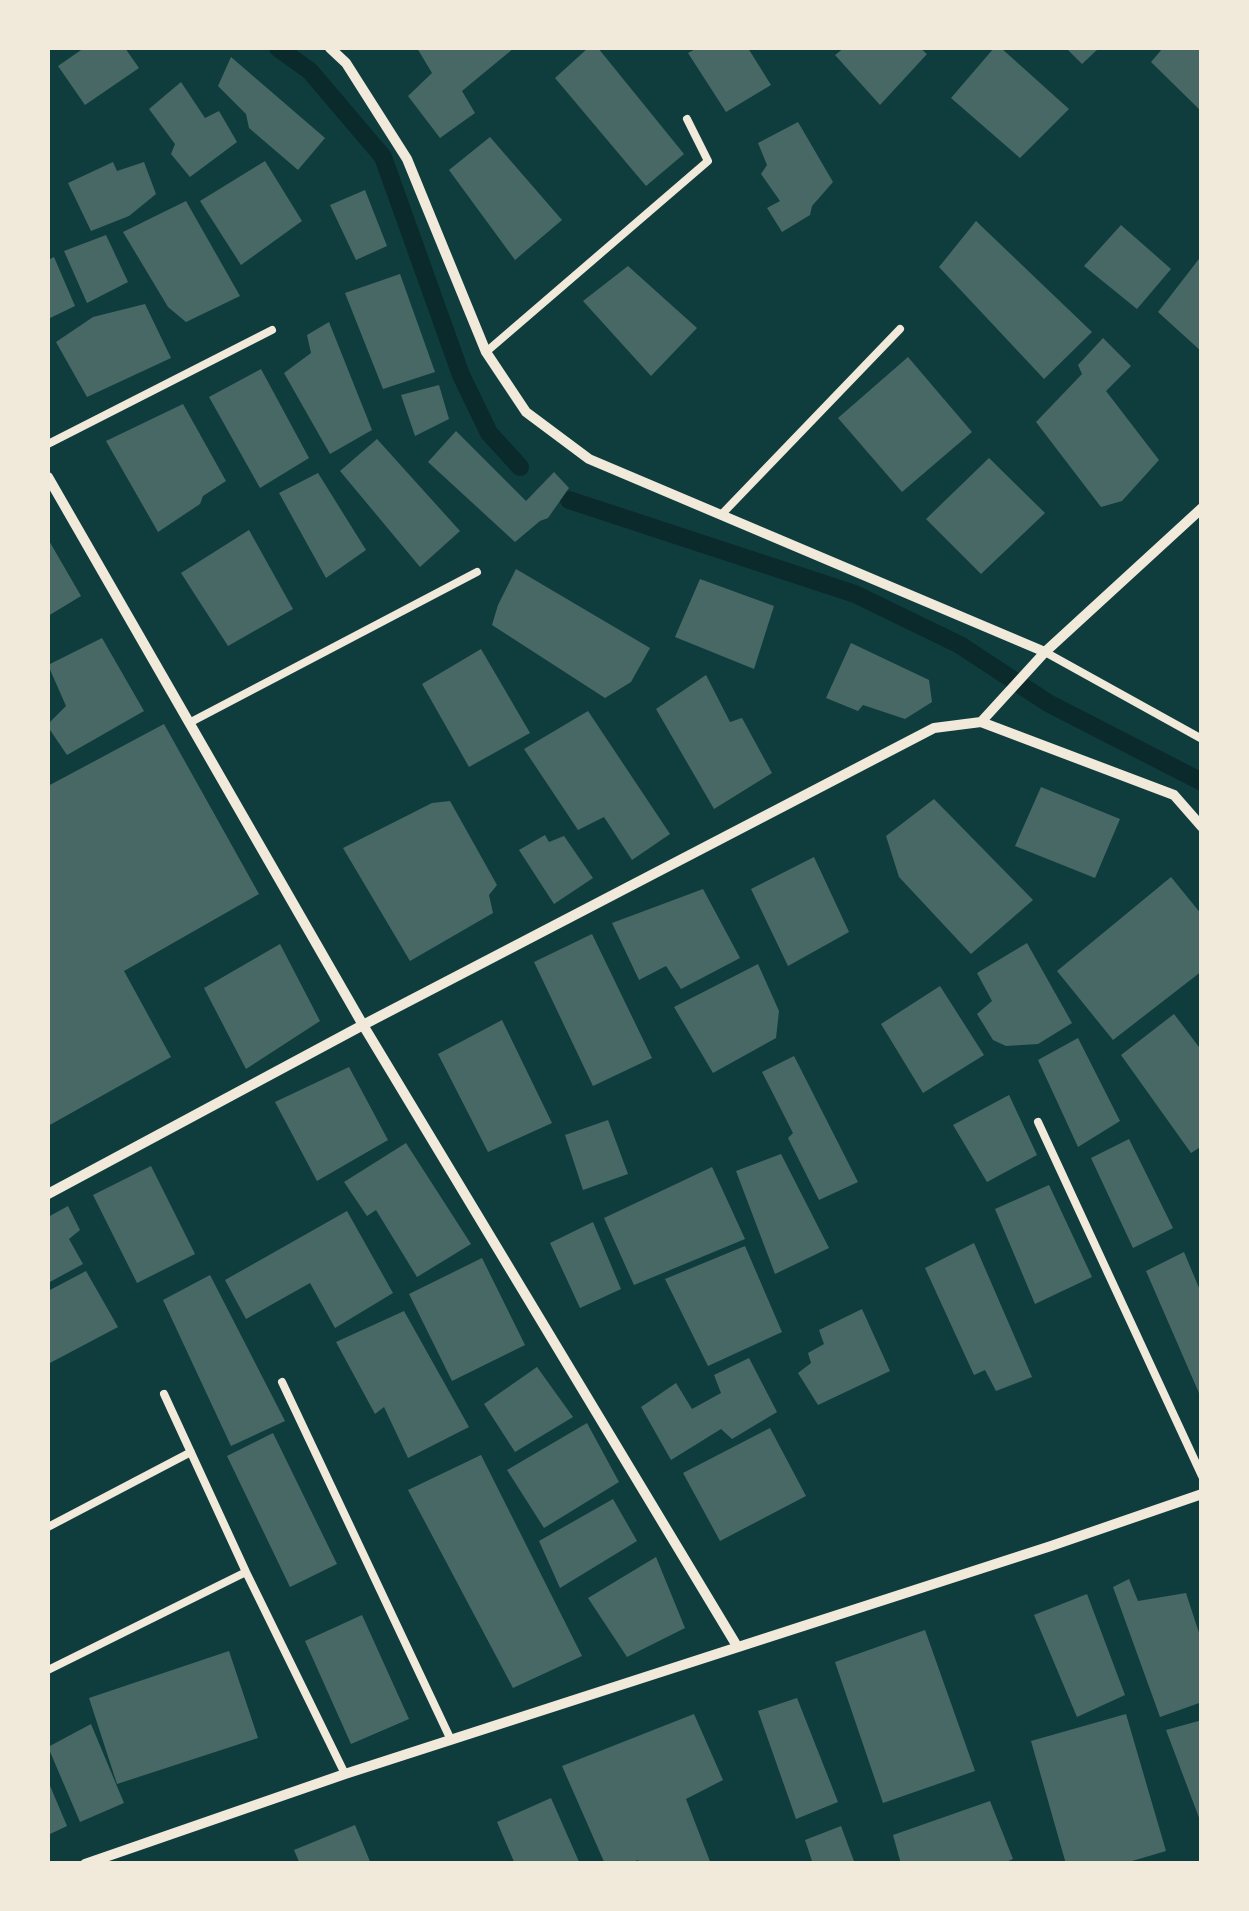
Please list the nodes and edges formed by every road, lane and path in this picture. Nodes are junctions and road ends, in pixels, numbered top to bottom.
1 (330, 48) edge
2 (687, 119) dead end
3 (900, 329) dead end
4 (272, 330) dead end
5 (486, 352) junction
6 (48, 444) edge
7 (48, 477) edge
8 (1202, 508) edge
9 (721, 516) junction
10 (477, 572) dead end
11 (1045, 652) junction
12 (982, 722) junction
13 (189, 723) junction
14 (1202, 739) edge
15 (1202, 827) edge
16 (363, 1025) junction
17 (1038, 1122) dead end
18 (48, 1194) edge
19 (282, 1382) dead end
20 (164, 1394) dead end
21 (190, 1452) junction
22 (1202, 1476) edge
23 (1202, 1494) edge
24 (48, 1527) edge
25 (246, 1572) junction
26 (737, 1646) junction
27 (48, 1670) edge
28 (451, 1740) junction
29 (346, 1774) junction
30 (92, 1862) edge

1 - 5 street
2 - 5 lane
3 - 9 lane
4 - 6 lane
5 - 9 street
7 - 13 street
8 - 11 street
9 - 11 street
10 - 13 lane
11 - 12 street
11 - 14 lane
12 - 15 street
12 - 16 street
13 - 16 street
16 - 18 street
16 - 26 street
17 - 22 lane
19 - 28 lane
20 - 21 lane
21 - 24 lane
21 - 25 lane
23 - 26 street
25 - 27 lane
25 - 29 lane
26 - 28 street
28 - 29 street
29 - 30 street

